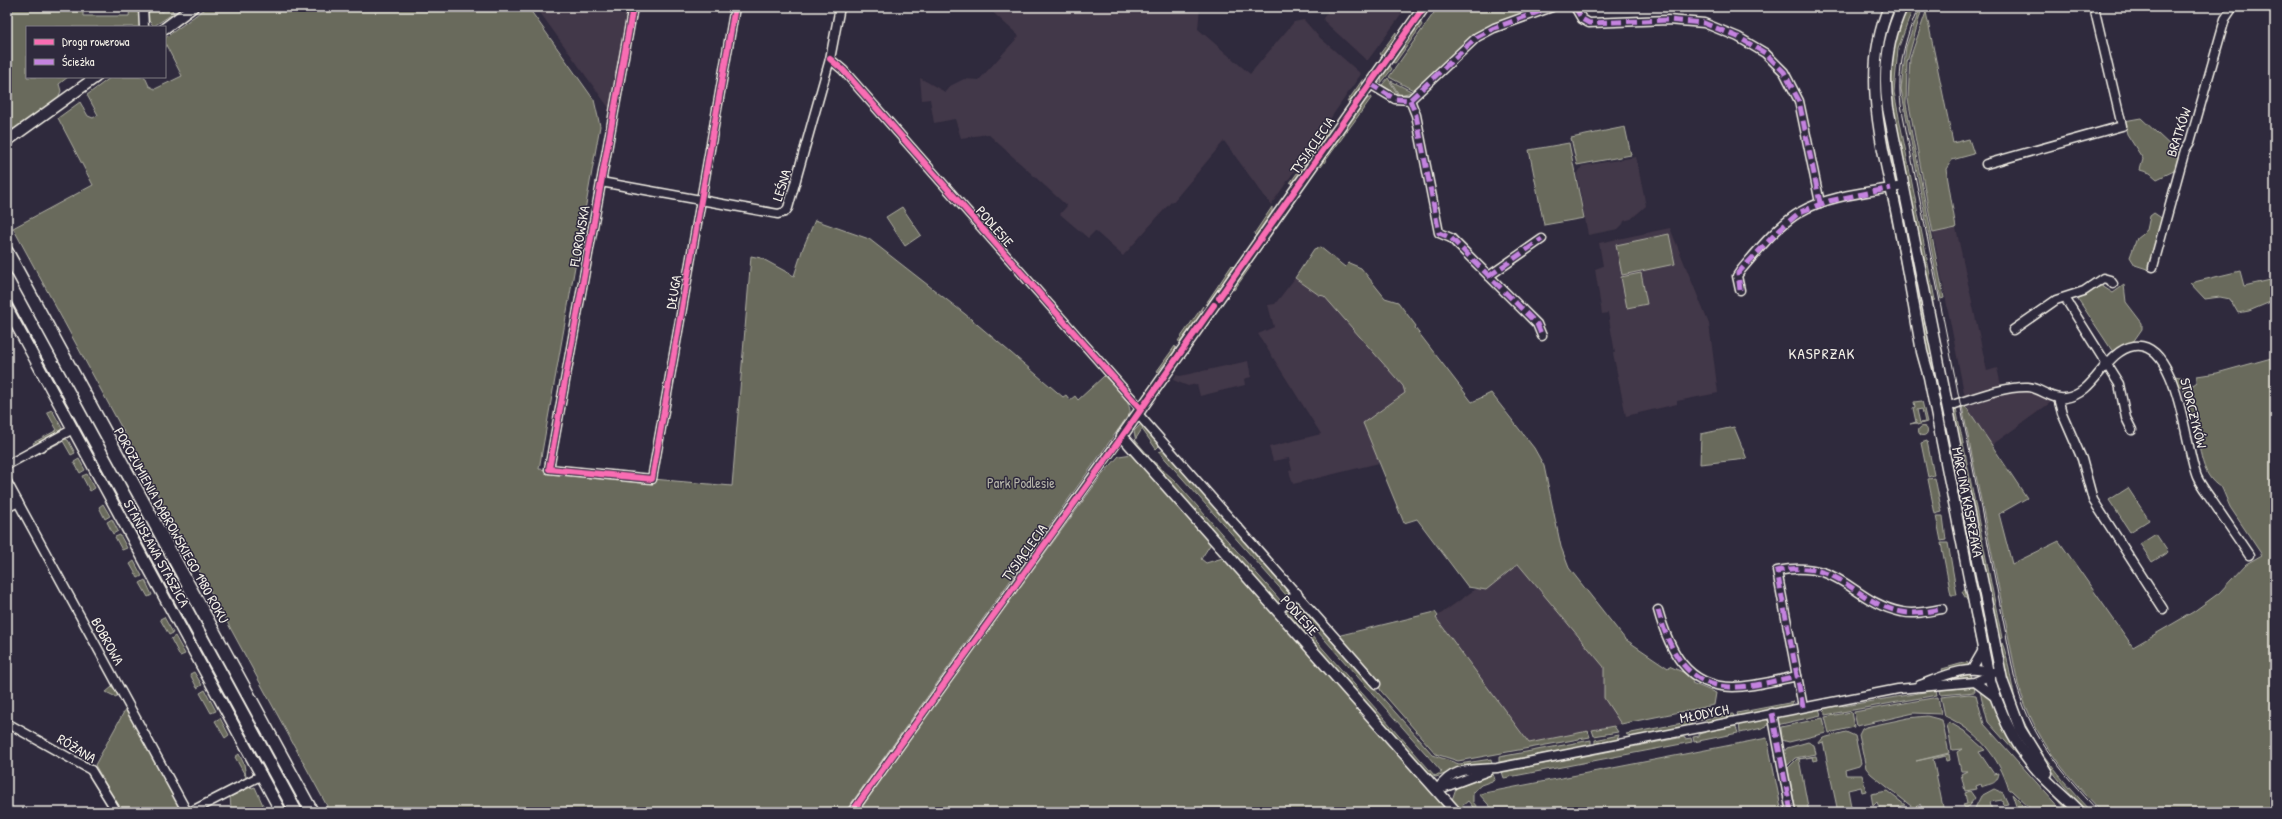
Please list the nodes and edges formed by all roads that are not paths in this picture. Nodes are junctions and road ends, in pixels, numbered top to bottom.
1 (144, 7) edge
2 (193, 7) edge
3 (633, 7) edge
4 (735, 7) edge
5 (840, 7) edge
6 (1424, 7) edge
7 (1552, 7) edge
8 (1575, 7) edge
9 (1889, 7) edge
10 (1902, 7) edge
11 (2094, 7) edge
12 (2233, 7) edge
13 (144, 26) edge
14 (166, 27) edge
15 (830, 59) junction
16 (95, 78) edge
17 (1370, 84) junction
18 (1410, 100) junction
19 (21, 132) junction
20 (7, 141) edge
21 (7, 148) edge
22 (1986, 164) dead end
23 (601, 182) junction
24 (1903, 186) junction
25 (1891, 188) junction
26 (701, 200) junction
27 (1820, 203) junction
28 (1542, 239) dead end
29 (7, 252) edge
30 (2153, 267) dead end
31 (1489, 276) junction
32 (7, 280) edge
33 (2113, 284) dead end
34 (1740, 290) dead end
35 (2065, 298) junction
36 (7, 308) edge
37 (2013, 330) dead end
38 (1542, 336) dead end
39 (2108, 364) junction
40 (2058, 398) junction
41 (1949, 406) junction
42 (1936, 410) junction
43 (1140, 411) junction
44 (73, 429) junction
45 (2132, 430) dead end
46 (1122, 436) junction
47 (7, 465) edge
48 (549, 469) joint
49 (7, 482) edge
50 (18, 502) junction
51 (7, 508) edge
52 (2249, 555) dead end
53 (1296, 593) junction
54 (1942, 609) dead end
55 (2163, 609) dead end
56 (1658, 610) dead end
57 (1278, 611) junction
58 (1983, 650) junction
59 (1972, 669) junction
60 (2000, 671) junction
61 (1988, 673) junction
62 (1797, 676) junction
63 (1975, 682) junction
64 (1376, 684) dead end
65 (1916, 686) junction
66 (1995, 697) junction
67 (1803, 707) junction
68 (1772, 713) junction
69 (7, 723) edge
70 (262, 775) junction
71 (1437, 790) junction
72 (2067, 798) junction
73 (117, 812) edge
74 (187, 812) edge
75 (190, 812) edge
76 (281, 812) edge
77 (296, 812) edge
78 (312, 812) edge
79 (852, 812) edge
80 (1456, 812) edge
81 (1791, 812) edge
82 (2080, 812) edge

1 - 13 street
2 - 14 street
3 - 23 street, FLOROWSKA
4 - 26 street, DŁUGA
5 - 15 street, LEŚNA
6 - 17 street, TYSIĄCLECIA
7 - 18 street
8 - 27 street
9 - 25 street, MARCINA KASPRZAKA
10 - 24 street, MARCINA KASPRZAKA
11 - 22 street
12 - 30 street, BRATKÓW
15 - 26 street, LEŚNA
15 - 43 street, PODLESIE
16 - 19 street
17 - 18 street
17 - 43 street, TYSIĄCLECIA
18 - 31 street
19 - 20 street
19 - 21 street
23 - 26 street, LEŚNA
23 - 48 street, FLOROWSKA
24 - 25 street
24 - 41 street, MARCINA KASPRZAKA
25 - 27 street
25 - 42 street, MARCINA KASPRZAKA
26 - 48 street, DŁUGA
27 - 34 street
28 - 31 street
29 - 78 main road, POROZUMIENIA DĄBROWSKIEGO 1980 ROKU
31 - 38 street
32 - 77 main road, POROZUMIENIA DĄBROWSKIEGO 1980 ROKU
33 - 35 street
35 - 37 street
35 - 39 street
36 - 44 street, STANISŁAWA STASZICA
39 - 40 street, STORCZYKÓW
39 - 45 street
39 - 52 street, STORCZYKÓW
40 - 41 street
40 - 55 street
41 - 42 street
41 - 60 street, MARCINA KASPRZAKA
42 - 58 street, MARCINA KASPRZAKA
43 - 46 street, TYSIĄCLECIA
43 - 53 street, PODLESIE
44 - 47 street
44 - 70 street, STANISŁAWA STASZICA
46 - 57 street, PODLESIE
46 - 79 street, TYSIĄCLECIA
49 - 50 street, BOBROWA
50 - 51 street
50 - 74 street, BOBROWA
53 - 57 street
53 - 64 street, PODLESIE
54 - 62 street
56 - 62 street
57 - 71 street, PODLESIE
58 - 59 street
58 - 61 street, MARCINA KASPRZAKA
59 - 61 street, MŁODYCH
59 - 65 street, MŁODYCH
60 - 61 street, MŁODYCH
60 - 72 street, MARCINA KASPRZAKA
61 - 63 street, MŁODYCH
61 - 66 street, MARCINA KASPRZAKA
62 - 67 street
63 - 65 street, MŁODYCH
63 - 66 street
65 - 67 street, MŁODYCH
66 - 72 street, MARCINA KASPRZAKA
67 - 68 street, MŁODYCH
68 - 71 street, MŁODYCH
68 - 81 street
69 - 73 street, RÓŻANA
70 - 75 street
70 - 76 street, STANISŁAWA STASZICA
71 - 80 street, PODLESIE
72 - 82 street, MARCINA KASPRZAKA

